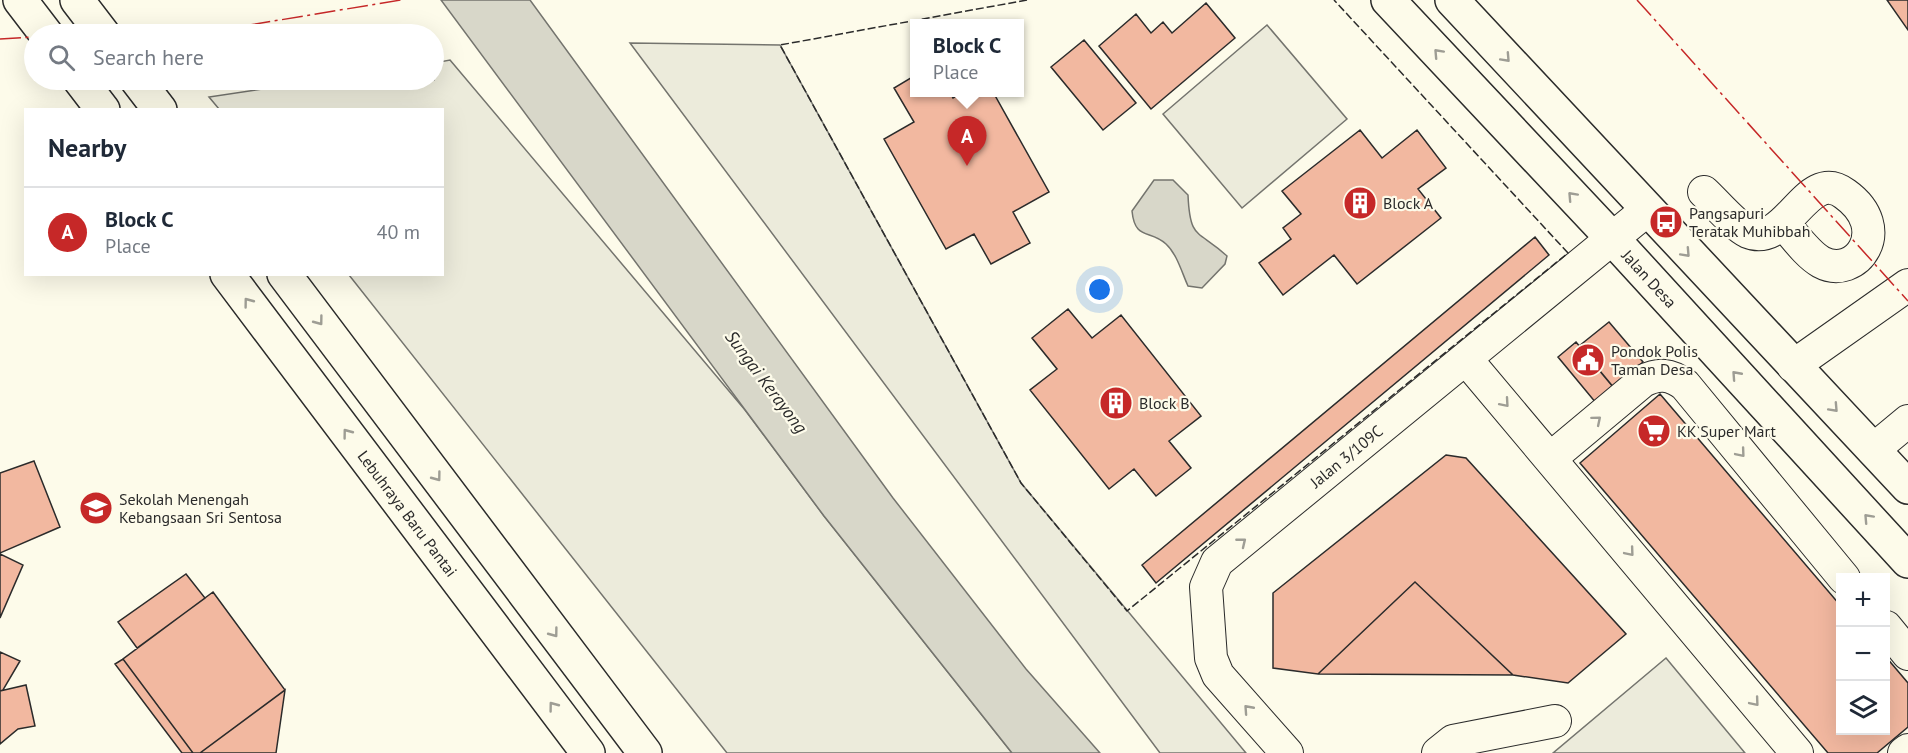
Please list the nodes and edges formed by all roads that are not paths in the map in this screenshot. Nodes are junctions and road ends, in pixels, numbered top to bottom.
1 (20, 0) edge
2 (77, 0) edge
3 (1388, 0) edge
4 (1452, 0) edge
5 (38, 24) edge
6 (95, 24) edge
7 (87, 90) edge
8 (145, 90) edge
9 (101, 108) edge
10 (158, 108) edge
11 (1704, 192) dead end
12 (1647, 210) junction
13 (1783, 223) dead end
14 (1612, 238) junction
15 (229, 276) edge
16 (286, 276) edge
17 (1908, 285) edge
18 (1466, 358) junction
19 (1793, 366) junction
20 (1908, 421) edge
21 (1873, 450) junction
22 (1552, 457) junction
23 (1908, 487) edge
24 (1908, 561) edge
25 (1841, 573) edge
26 (1890, 632) edge
27 (1908, 654) edge
28 (1555, 721) dead end
29 (1908, 750) edge
30 (588, 753) edge
31 (645, 753) edge
32 (1287, 753) edge
33 (1438, 753) edge
34 (1797, 753) edge
35 (1904, 753) edge

1 - 5 main road
2 - 6 main road
14 -> 3 main road, Jalan Desa
4 -> 12 main road
7 - 9 main road
8 - 10 main road
11 - 13 street
12 - 14 street, Jalan 3/109C
12 -> 19 main road
14 - 18 street, Jalan 3/109C
24 -> 14 main road, Jalan Desa
30 -> 15 main road, Lebuhraya Baru Pantai
16 -> 31 main road
17 - 19 street
18 -> 22 street
32 -> 18 street, Jalan 3/109C
19 -> 21 main road
20 - 21 street
21 - 23 main road
22 -> 25 street
22 -> 34 street
26 - 27 street
28 - 33 street
29 - 35 street

